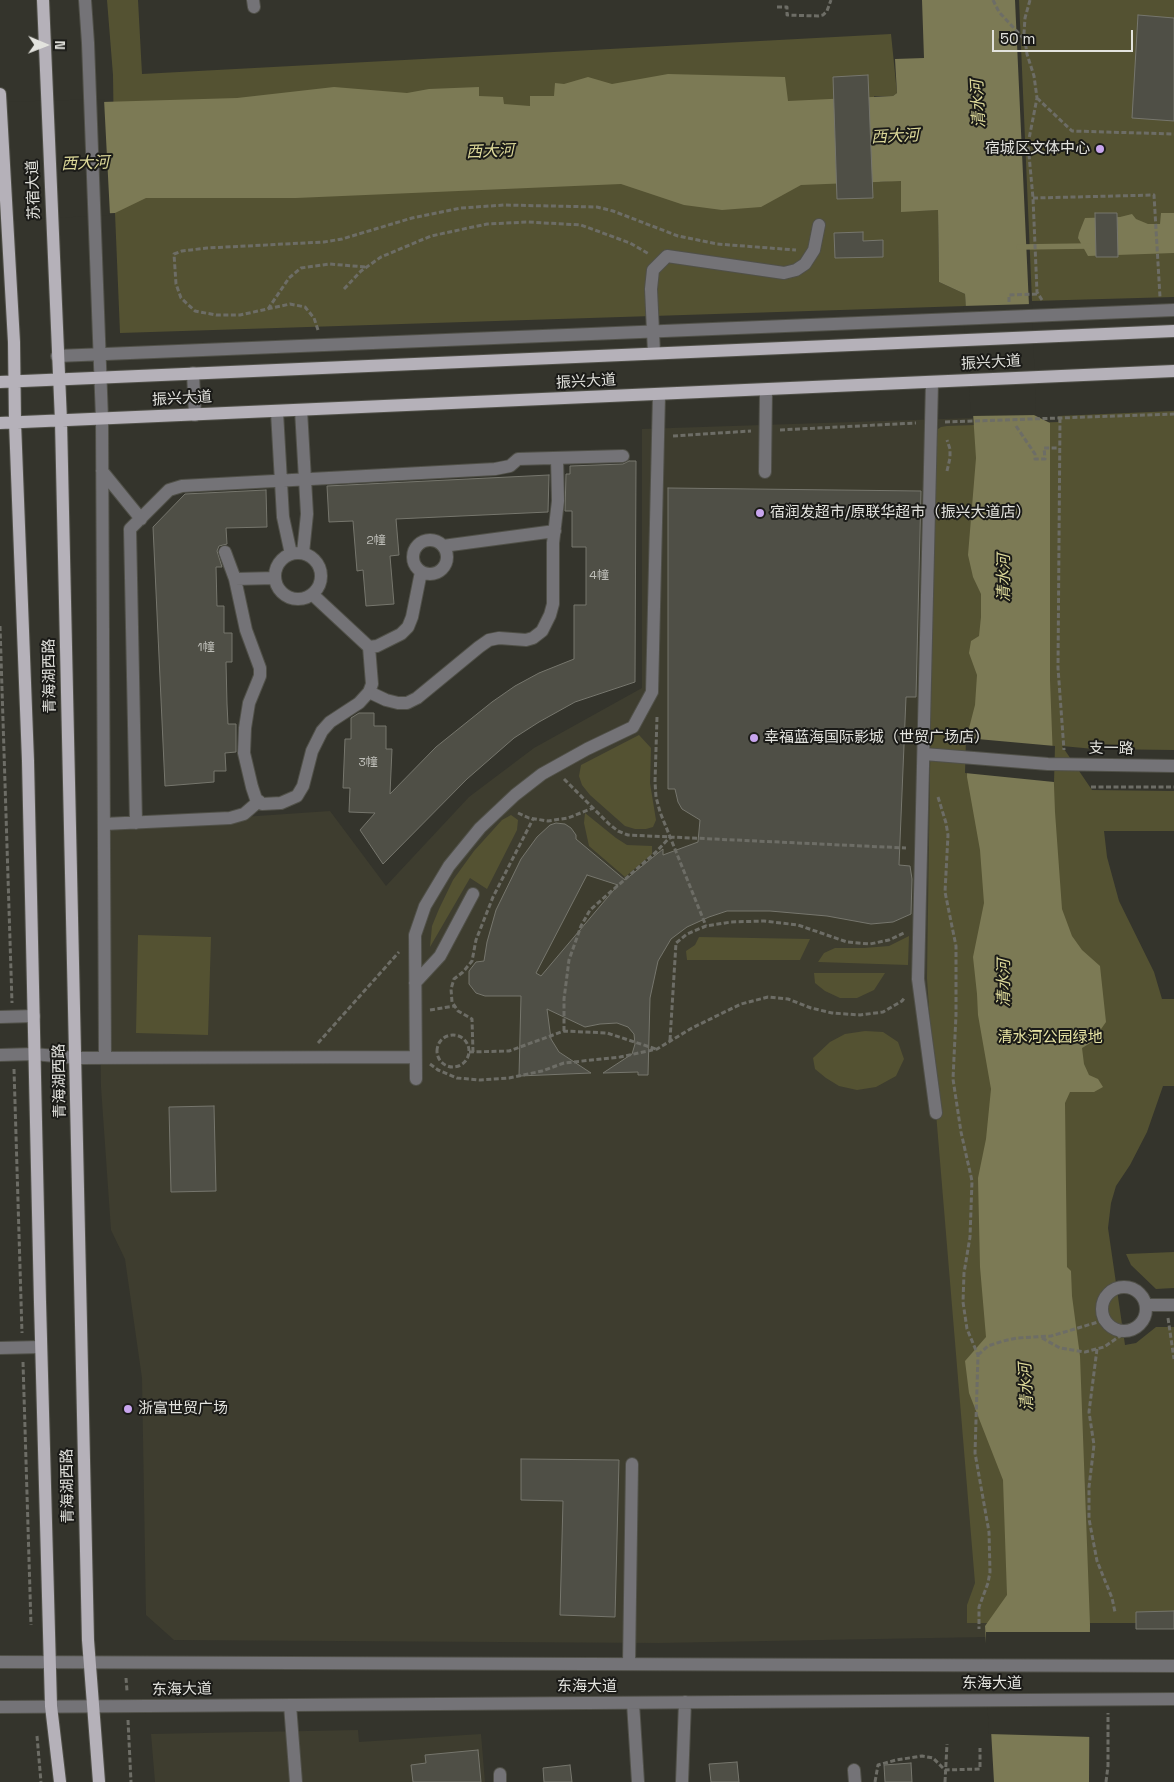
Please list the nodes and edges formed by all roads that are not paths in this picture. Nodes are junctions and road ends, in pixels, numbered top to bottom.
1 (43, 0) edge
2 (85, 0) edge
3 (0, 94) edge
4 (819, 225) dead end
5 (1174, 310) edge
6 (1174, 330) edge
7 (652, 331) junction
8 (654, 353) junction
9 (99, 354) junction
10 (57, 356) junction
11 (1174, 371) edge
12 (192, 373) junction
13 (100, 377) junction
14 (59, 378) junction
15 (15, 381) junction
16 (0, 382) edge
17 (932, 382) junction
18 (766, 390) junction
19 (659, 394) junction
20 (300, 410) junction
21 (277, 412) junction
22 (195, 415) junction
23 (102, 419) junction
24 (61, 421) junction
25 (15, 422) junction
26 (0, 423) edge
27 (623, 456) dead end
28 (557, 458) junction
29 (102, 471) junction
30 (765, 472) dead end
31 (304, 479) junction
32 (280, 480) junction
33 (140, 519) junction
34 (555, 531) junction
35 (443, 546) junction
36 (225, 552) dead end
37 (297, 554) junction
38 (421, 572) junction
39 (275, 578) junction
40 (235, 579) junction
41 (312, 594) junction
42 (369, 647) junction
43 (369, 692) junction
44 (924, 754) junction
45 (1174, 766) edge
46 (259, 801) junction
47 (136, 822) junction
48 (104, 824) junction
49 (473, 894) dead end
50 (415, 983) junction
51 (6, 1016) edge
52 (34, 1016) junction
53 (34, 1054) junction
54 (415, 1054) junction
55 (0, 1055) edge
56 (76, 1058) junction
57 (105, 1058) junction
58 (416, 1079) dead end
59 (936, 1113) dead end
60 (1170, 1305) edge
61 (1146, 1306) junction
62 (41, 1347) junction
63 (0, 1348) edge
64 (632, 1464) dead end
65 (49, 1661) junction
66 (0, 1662) edge
67 (89, 1662) junction
68 (629, 1664) junction
69 (1174, 1666) edge
70 (1174, 1699) edge
71 (684, 1702) junction
72 (633, 1703) junction
73 (290, 1705) junction
74 (51, 1706) junction
75 (0, 1707) edge
76 (92, 1707) junction
77 (60, 1782) edge
78 (99, 1782) edge
79 (296, 1782) edge
80 (638, 1782) edge
81 (682, 1782) edge

1 - 10 main road, 苏宿大道
2 - 9 street
3 - 15 main road, 苏宿大道
4 - 7 street
5 - 7 street
6 - 8 main road, 振兴大道
7 - 8 street
7 - 9 street
8 - 12 main road, 振兴大道
9 - 10 street
9 - 13 street
10 - 14 main road, 苏宿大道
11 - 17 main road, 振兴大道
12 - 13 main road, 振兴大道
12 - 22 street
13 - 14 main road, 振兴大道
13 - 23 street
14 - 15 main road, 振兴大道
14 - 24 main road, 青海湖西路
15 - 16 main road, 振兴大道
15 - 25 main road, 青海湖西路
17 - 18 main road, 振兴大道
17 - 44 street
18 - 19 main road, 振兴大道
18 - 30 street
19 - 20 main road, 振兴大道
19 - 50 street
20 - 21 main road, 振兴大道
20 - 31 street
21 - 22 main road, 振兴大道
21 - 32 street
22 - 23 main road, 振兴大道
23 - 24 main road, 振兴大道
23 - 29 street
24 - 25 main road, 振兴大道
24 - 56 main road, 青海湖西路
25 - 26 main road, 振兴大道
25 - 52 main road, 青海湖西路
27 - 28 street
28 - 31 street
28 - 34 street
29 - 33 street
29 - 48 street
31 - 32 street
31 - 37 street
32 - 33 street
32 - 37 street
33 - 47 street
34 - 35 street
34 - 43 street
35 - 38 street
35 - 38 street
36 - 40 street
37 - 39 street
37 - 41 street
38 - 42 street
39 - 40 street
39 - 41 street
40 - 46 street
41 - 42 street
42 - 43 street
43 - 46 street
44 - 45 street, 支一路
44 - 59 street
46 - 47 street
47 - 48 street
48 - 57 street
49 - 50 street
50 - 54 street
51 - 52 street
52 - 53 main road, 青海湖西路
53 - 55 street
53 - 56 street
53 - 62 main road, 青海湖西路
54 - 57 street
54 - 58 street
56 - 57 street
56 - 67 main road, 青海湖西路
60 - 61 street
61 - 61 street
62 - 63 street
62 - 65 main road, 青海湖西路
64 - 68 street
65 - 66 street, 东海大道
65 - 67 street, 东海大道
65 - 74 main road, 青海湖西路
67 - 68 street, 东海大道
67 - 76 main road, 青海湖西路
68 - 69 street, 东海大道
70 - 71 street, 东海大道
71 - 72 street, 东海大道
71 - 81 street
72 - 73 street, 东海大道
72 - 80 street
73 - 76 street, 东海大道
73 - 79 street
74 - 75 street, 东海大道
74 - 76 street, 东海大道
74 - 77 main road, 青海湖西路
76 - 78 main road, 青海湖西路

